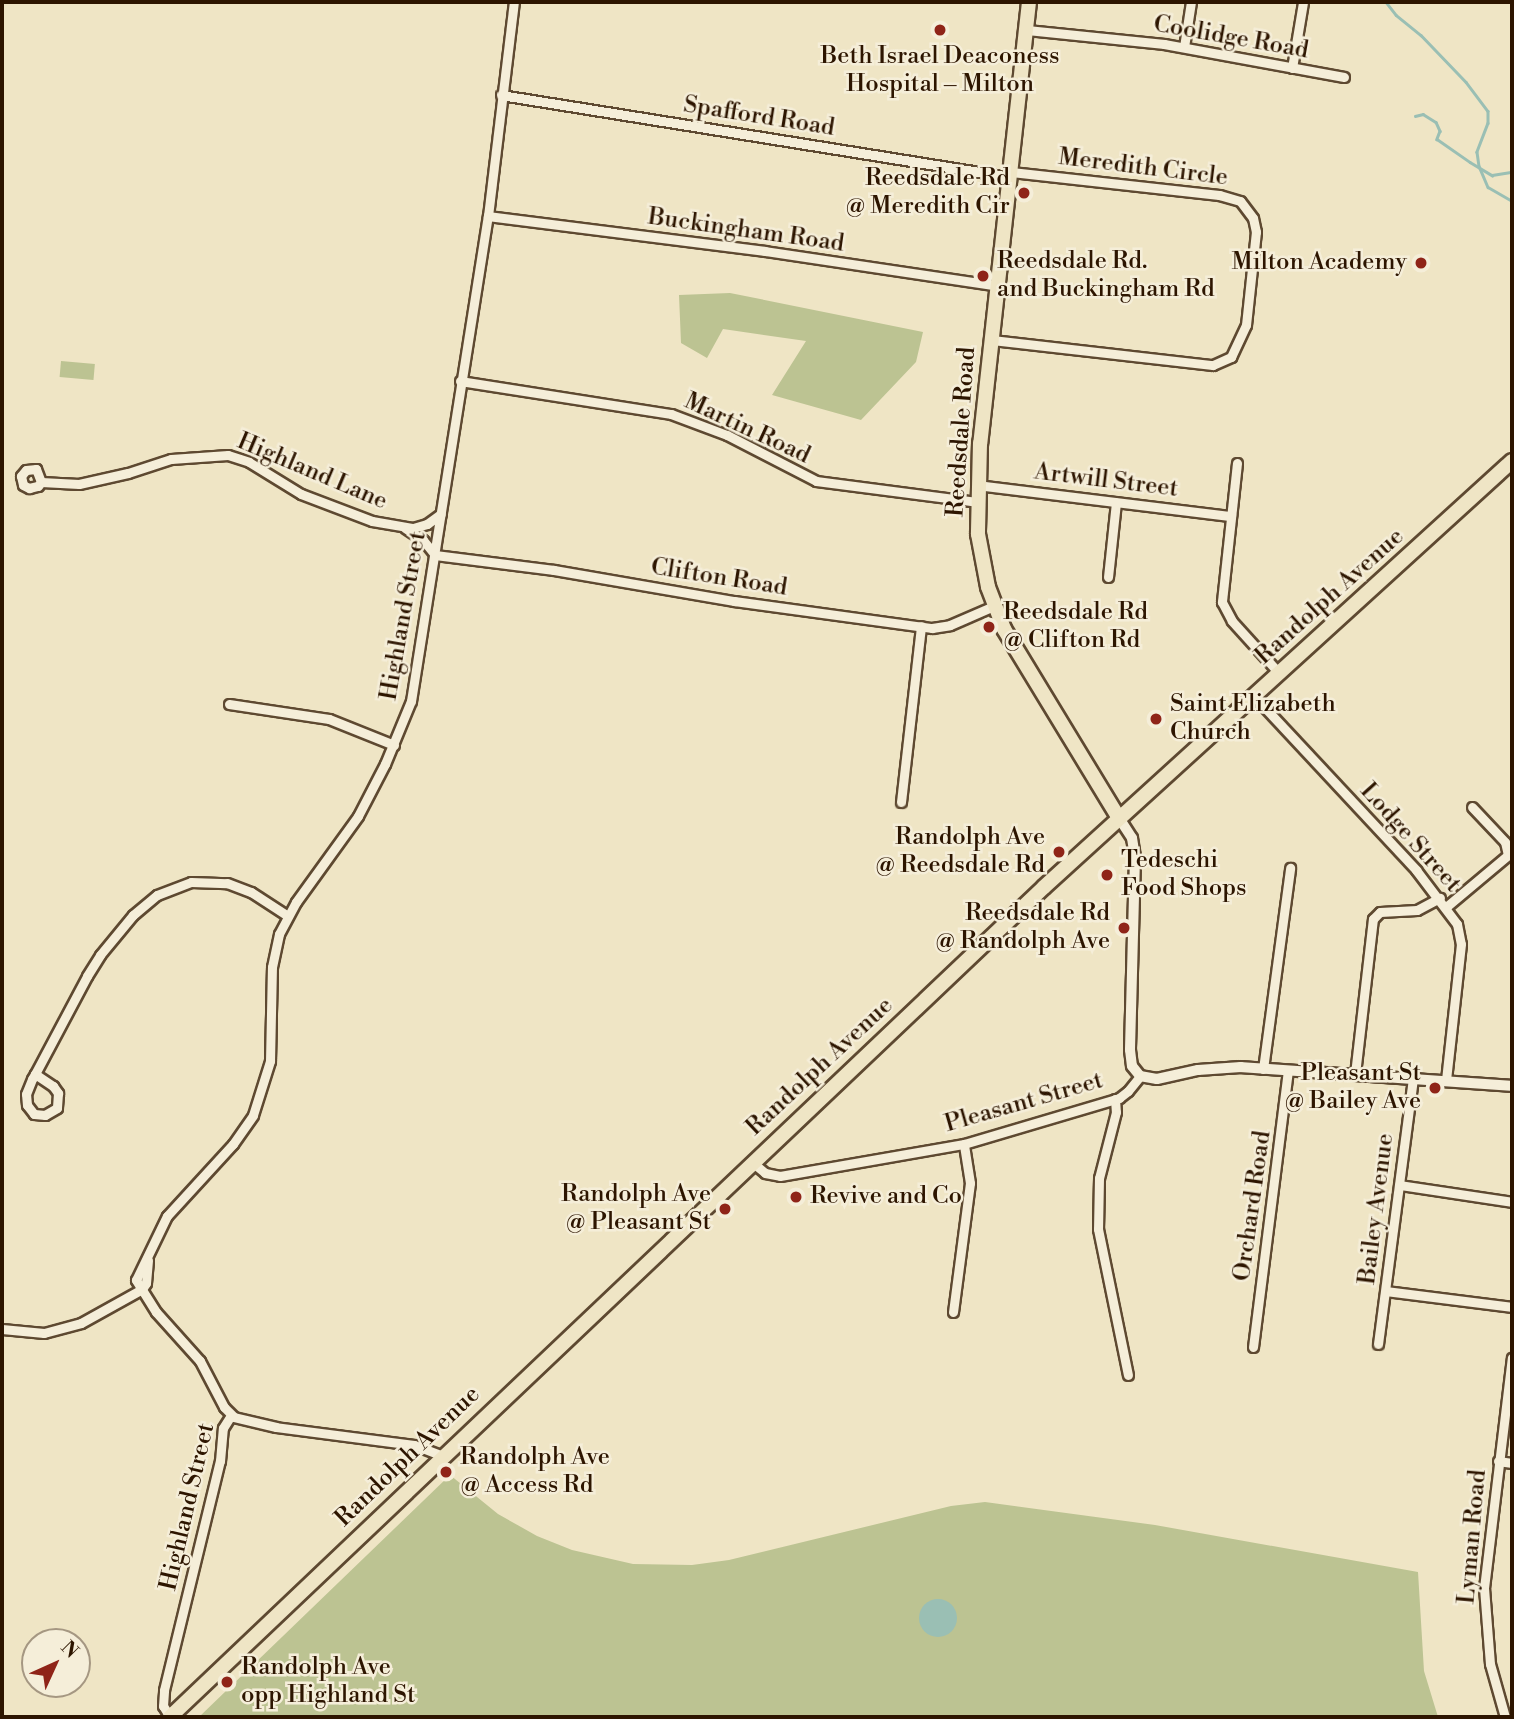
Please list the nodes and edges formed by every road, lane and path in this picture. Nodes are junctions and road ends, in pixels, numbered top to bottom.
1 (514, 2) edge
2 (1030, 2) edge
3 (1191, 2) edge
4 (1303, 2) edge
5 (1027, 30) junction
6 (1184, 47) junction
7 (1292, 68) junction
8 (1344, 77) dead end
9 (501, 94) junction
10 (1011, 174) junction
11 (488, 216) junction
12 (998, 286) junction
13 (992, 340) junction
14 (460, 380) junction
15 (1512, 461) edge
16 (1237, 463) dead end
17 (41, 481) dead end
18 (977, 485) junction
19 (977, 502) junction
20 (1116, 502) junction
21 (441, 514) junction
22 (1231, 516) junction
23 (405, 528) junction
24 (435, 555) junction
25 (1108, 577) dead end
26 (994, 606) junction
27 (921, 626) junction
28 (1279, 673) junction
29 (1254, 696) junction
30 (229, 704) dead end
31 (394, 745) junction
32 (901, 802) dead end
33 (1472, 807) dead end
34 (1119, 818) junction
35 (1290, 868) dead end
36 (1440, 898) junction
37 (1446, 907) junction
38 (288, 916) junction
39 (1263, 1069) junction
40 (1289, 1070) junction
41 (35, 1074) junction
42 (1355, 1074) junction
43 (1140, 1076) junction
44 (1413, 1078) junction
45 (1446, 1080) junction
46 (1512, 1086) edge
47 (1115, 1099) junction
48 (964, 1144) junction
49 (752, 1162) junction
50 (1399, 1185) junction
51 (1512, 1202) edge
52 (140, 1291) junction
53 (1385, 1291) junction
54 (1512, 1307) edge
55 (953, 1312) dead end
56 (2, 1329) edge
57 (1378, 1344) dead end
58 (1253, 1347) dead end
59 (1512, 1357) edge
60 (1128, 1375) dead end
61 (231, 1415) junction
62 (443, 1456) junction
63 (1498, 1461) junction
64 (1512, 1463) edge
65 (170, 1717) edge
66 (1505, 1717) edge

1 - 9 street, Highland Street
2 - 5 main road, Reedsdale Road
3 - 6 street
4 - 7 street
5 - 6 street, Coolidge Road
5 - 10 main road, Reedsdale Road
6 - 7 street, Coolidge Road
7 - 8 street, Coolidge Road
9 - 10 street, Spafford Road
9 - 11 street, Highland Street
10 - 12 main road, Reedsdale Road
10 - 13 street, Meredith Circle
11 - 12 street, Buckingham Road
11 - 14 street, Highland Street
12 - 13 main road, Reedsdale Road
13 - 18 main road, Reedsdale Road
14 - 19 street, Martin Road
14 - 21 street, Highland Street
15 - 28 main road, Randolph Avenue
16 - 22 street
17 - 23 street, Highland Lane
18 - 19 main road, Reedsdale Road
18 - 20 street, Artwill Street
19 - 26 main road, Reedsdale Road
20 - 22 street, Artwill Street
20 - 25 street
21 - 23 street, Highland Lane
21 - 24 street, Highland Street
22 - 28 street
23 - 24 street, Highland Lane
24 - 27 street, Clifton Road
24 - 31 street, Highland Street
26 - 27 street, Clifton Road
26 - 34 main road, Reedsdale Road
27 - 32 street
28 - 29 main road, Randolph Avenue
29 - 34 main road, Randolph Avenue
29 - 36 street, Lodge Street
30 - 31 street
31 - 38 street, Highland Street
33 - 37 street
34 - 43 street, Reedsdale Road
34 - 49 main road, Randolph Avenue
35 - 39 street
36 - 37 street, Lodge Street
36 - 42 street
37 - 45 street, Lodge Street
38 - 41 street
38 - 52 street, Highland Street
39 - 40 street
39 - 43 street
40 - 42 street
40 - 58 street, Orchard Road
41 - 41 street
42 - 44 street
43 - 47 street, Pleasant Street
44 - 45 street
44 - 50 street, Bailey Avenue
45 - 46 street
47 - 48 street, Pleasant Street
47 - 60 street
48 - 49 street, Pleasant Street
48 - 55 street
49 - 62 main road, Randolph Avenue
50 - 51 street
50 - 53 street, Bailey Avenue
52 - 56 street
52 - 61 street, Highland Street
53 - 54 street
53 - 57 street, Bailey Avenue
59 - 63 street, Lyman Road
61 - 62 street
61 - 65 street, Highland Street
62 - 65 main road, Randolph Avenue
63 - 64 street
63 - 66 street, Lyman Road

